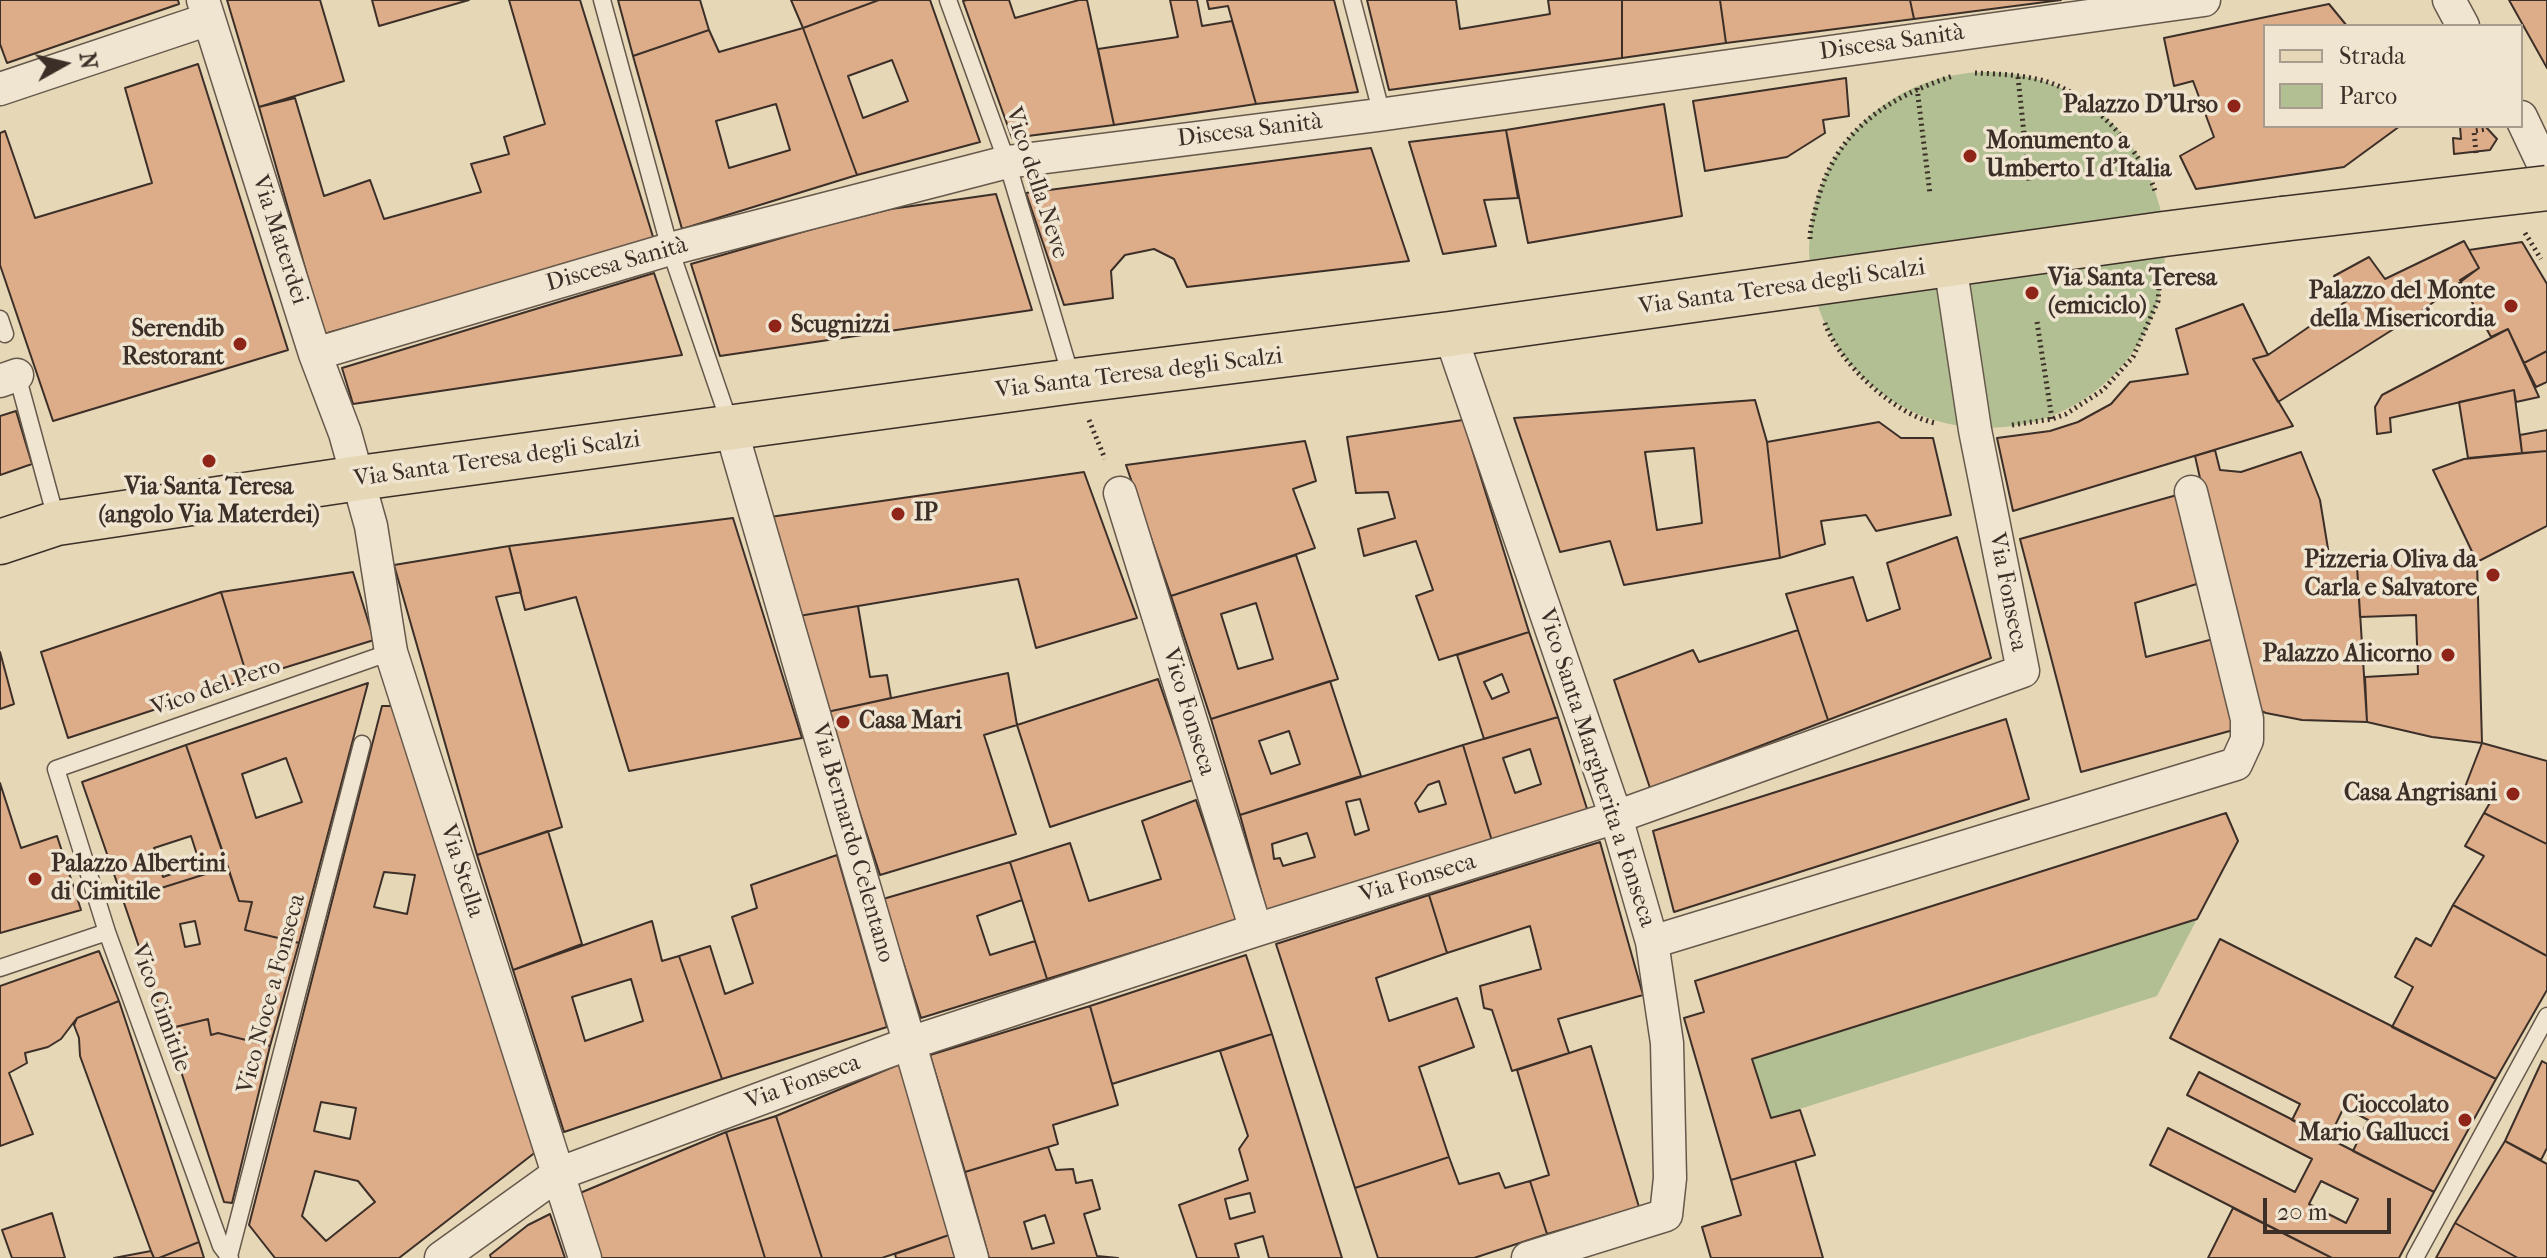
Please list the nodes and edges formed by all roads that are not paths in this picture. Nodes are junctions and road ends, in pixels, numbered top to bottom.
1 (602, 0) edge
2 (948, 0) edge
3 (1352, 0) edge
4 (2204, 0) edge
5 (2449, 0) edge
6 (206, 9) edge
7 (2462, 24) edge
8 (0, 89) edge
9 (1382, 115) junction
10 (2523, 121) edge
11 (1007, 162) junction
12 (2547, 172) edge
13 (2547, 188) edge
14 (670, 249) junction
15 (1950, 264) junction
16 (1450, 334) junction
17 (315, 354) junction
18 (8, 378) edge
19 (1073, 381) junction
20 (731, 429) junction
21 (359, 478) junction
22 (2191, 492) dead end
23 (1120, 493) dead end
24 (57, 523) junction
25 (0, 542) edge
26 (391, 652) junction
27 (362, 744) dead end
28 (56, 769) joint
29 (1616, 817) junction
30 (1256, 930) junction
31 (107, 932) junction
32 (1652, 942) junction
33 (0, 968) edge
34 (2547, 1016) edge
35 (910, 1043) junction
36 (558, 1174) junction
37 (230, 1257) edge
38 (441, 1258) edge
39 (585, 1258) edge
40 (972, 1258) edge
41 (1528, 1258) edge
42 (2415, 1258) edge

1 - 14 lane
2 - 11 lane, Vico della Neve
3 - 9 lane
4 - 9 street, Discesa Sanità
5 - 7 street
6 - 8 street
6 - 17 street, Via Materdei
9 - 11 street, Discesa Sanità
10 - 12 street
11 - 14 street, Discesa Sanità
11 - 19 lane, Vico della Neve
13 - 15 main road, Via Santa Teresa degli Scalzi, bridge
14 - 17 street, Discesa Sanità
14 - 20 lane
15 - 16 main road, Via Santa Teresa degli Scalzi
15 - 29 street, Via Fonseca
16 - 19 main road, Via Santa Teresa degli Scalzi
16 - 29 street, Vico Santa Margherita a Fonseca
17 - 21 street, Via Materdei
18 - 24 lane
19 - 20 main road, Via Santa Teresa degli Scalzi
20 - 21 main road, Via Santa Teresa degli Scalzi
20 - 35 street, Via Bernardo Celentano
21 - 24 main road, Via Santa Teresa degli Scalzi
21 - 26 street, Via Stella
22 - 32 street
23 - 30 street, Vico Fonseca
24 - 25 main road, Via Santa Teresa degli Scalzi
26 - 28 lane, Vico del Pero
26 - 36 street, Via Stella
27 - 37 lane, Vico Noce a Fonseca
28 - 31 lane, Vico Cimitile
29 - 30 street, Via Fonseca
29 - 32 street, Vico Santa Margherita a Fonseca
30 - 35 street, Via Fonseca
31 - 33 lane
31 - 37 lane, Vico Cimitile
32 - 41 street, Vico Santa Margherita a Fonseca
34 - 42 lane
35 - 36 street, Via Fonseca
35 - 40 street, Via Bernardo Celentano
36 - 38 street, Via Fonseca
36 - 39 street, Via Stella

